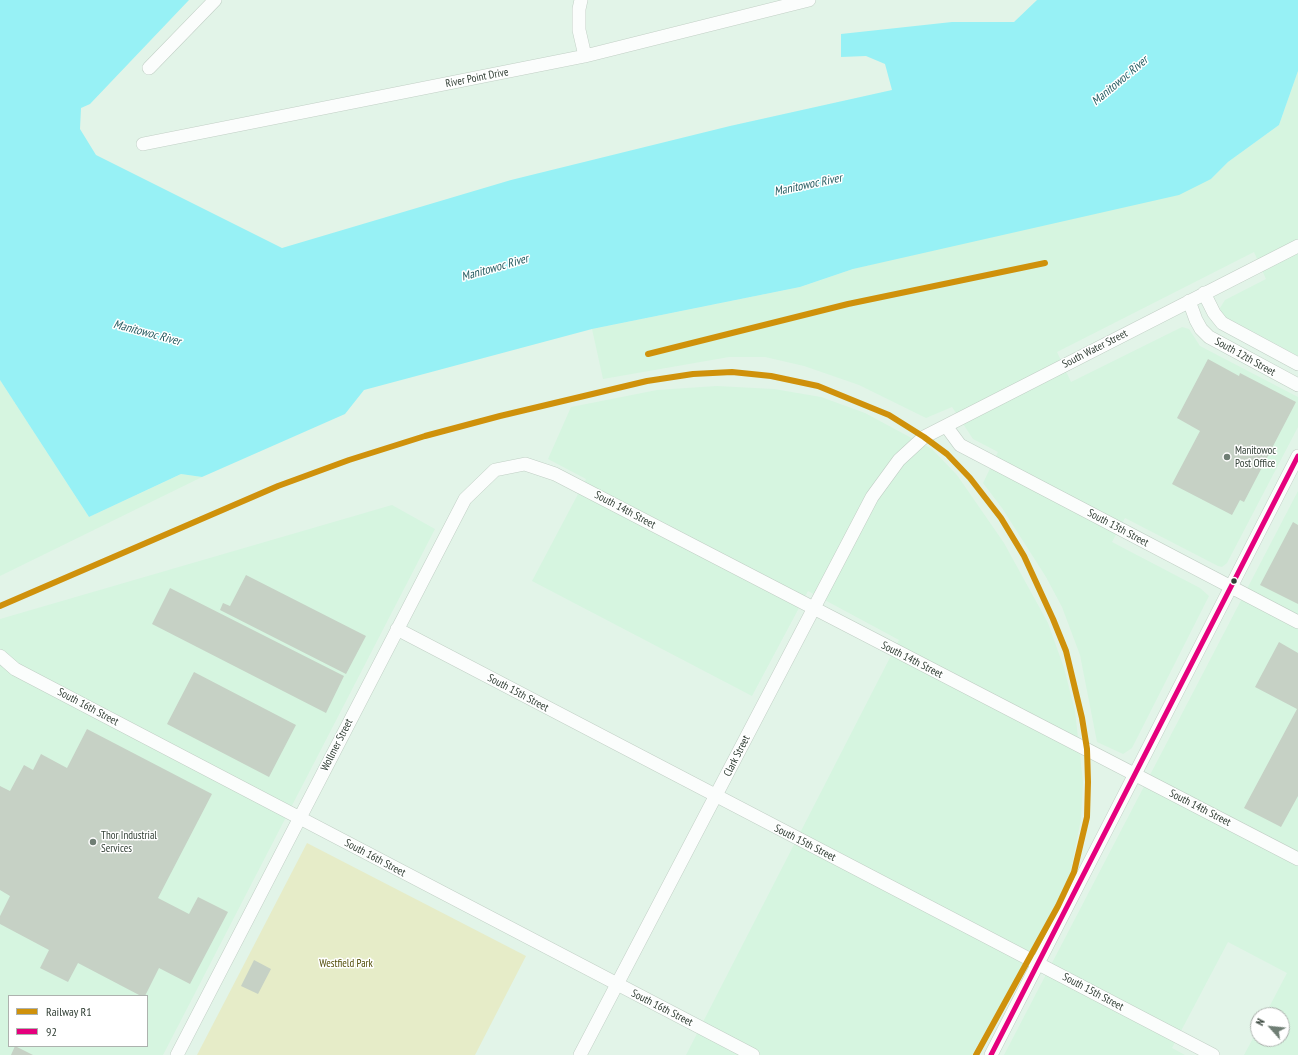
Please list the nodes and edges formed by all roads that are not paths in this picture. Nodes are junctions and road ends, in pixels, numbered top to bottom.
1 (215, 0) edge
2 (581, 0) edge
3 (809, 0) edge
4 (584, 56) junction
5 (149, 68) dead end
6 (143, 144) dead end
7 (1298, 246) edge
8 (1204, 293) junction
9 (1189, 301) junction
10 (1270, 349) junction
11 (1298, 364) edge
12 (1261, 366) junction
13 (1298, 385) edge
14 (946, 426) junction
15 (1298, 456) edge
16 (899, 460) joint
17 (524, 464) joint
18 (1230, 586) junction
19 (814, 609) junction
20 (1298, 622) edge
21 (397, 629) junction
22 (0, 656) edge
23 (1134, 775) junction
24 (716, 797) junction
25 (299, 818) junction
26 (1298, 859) edge
27 (1039, 964) junction
28 (618, 985) junction
29 (177, 1055) edge
30 (580, 1055) edge
31 (753, 1055) edge
32 (991, 1055) edge
33 (1213, 1055) edge

1 - 5 street
2 - 4 street
3 - 4 street, River Point Drive
4 - 6 street, River Point Drive
7 - 8 street, South Water Street
8 - 9 street, South Water Street
8 - 10 street, South 12th Street
9 - 12 street, South 12th Street
9 - 14 street, South Water Street
10 - 11 street, South 12th Street
10 - 12 street
12 - 13 street, South 12th Street
14 - 16 street, South Water Street
14 - 18 street, South 13th Street
15 - 18 street
16 - 19 street, Clark Street
17 - 19 street, South 14th Street
17 - 21 street, Wollmer Street
18 - 20 street, South 13th Street
18 - 23 street
19 - 23 street, South 14th Street
19 - 24 street, Clark Street
21 - 24 street, South 15th Street
21 - 25 street, Wollmer Street
22 - 25 street, South 16th Street
23 - 26 street, South 14th Street
23 - 27 street
24 - 27 street, South 15th Street
24 - 28 street, Clark Street
25 - 28 street, South 16th Street
25 - 29 street, Wollmer Street
27 - 32 street
27 - 33 street, South 15th Street
28 - 30 street, Clark Street
28 - 31 street, South 16th Street

